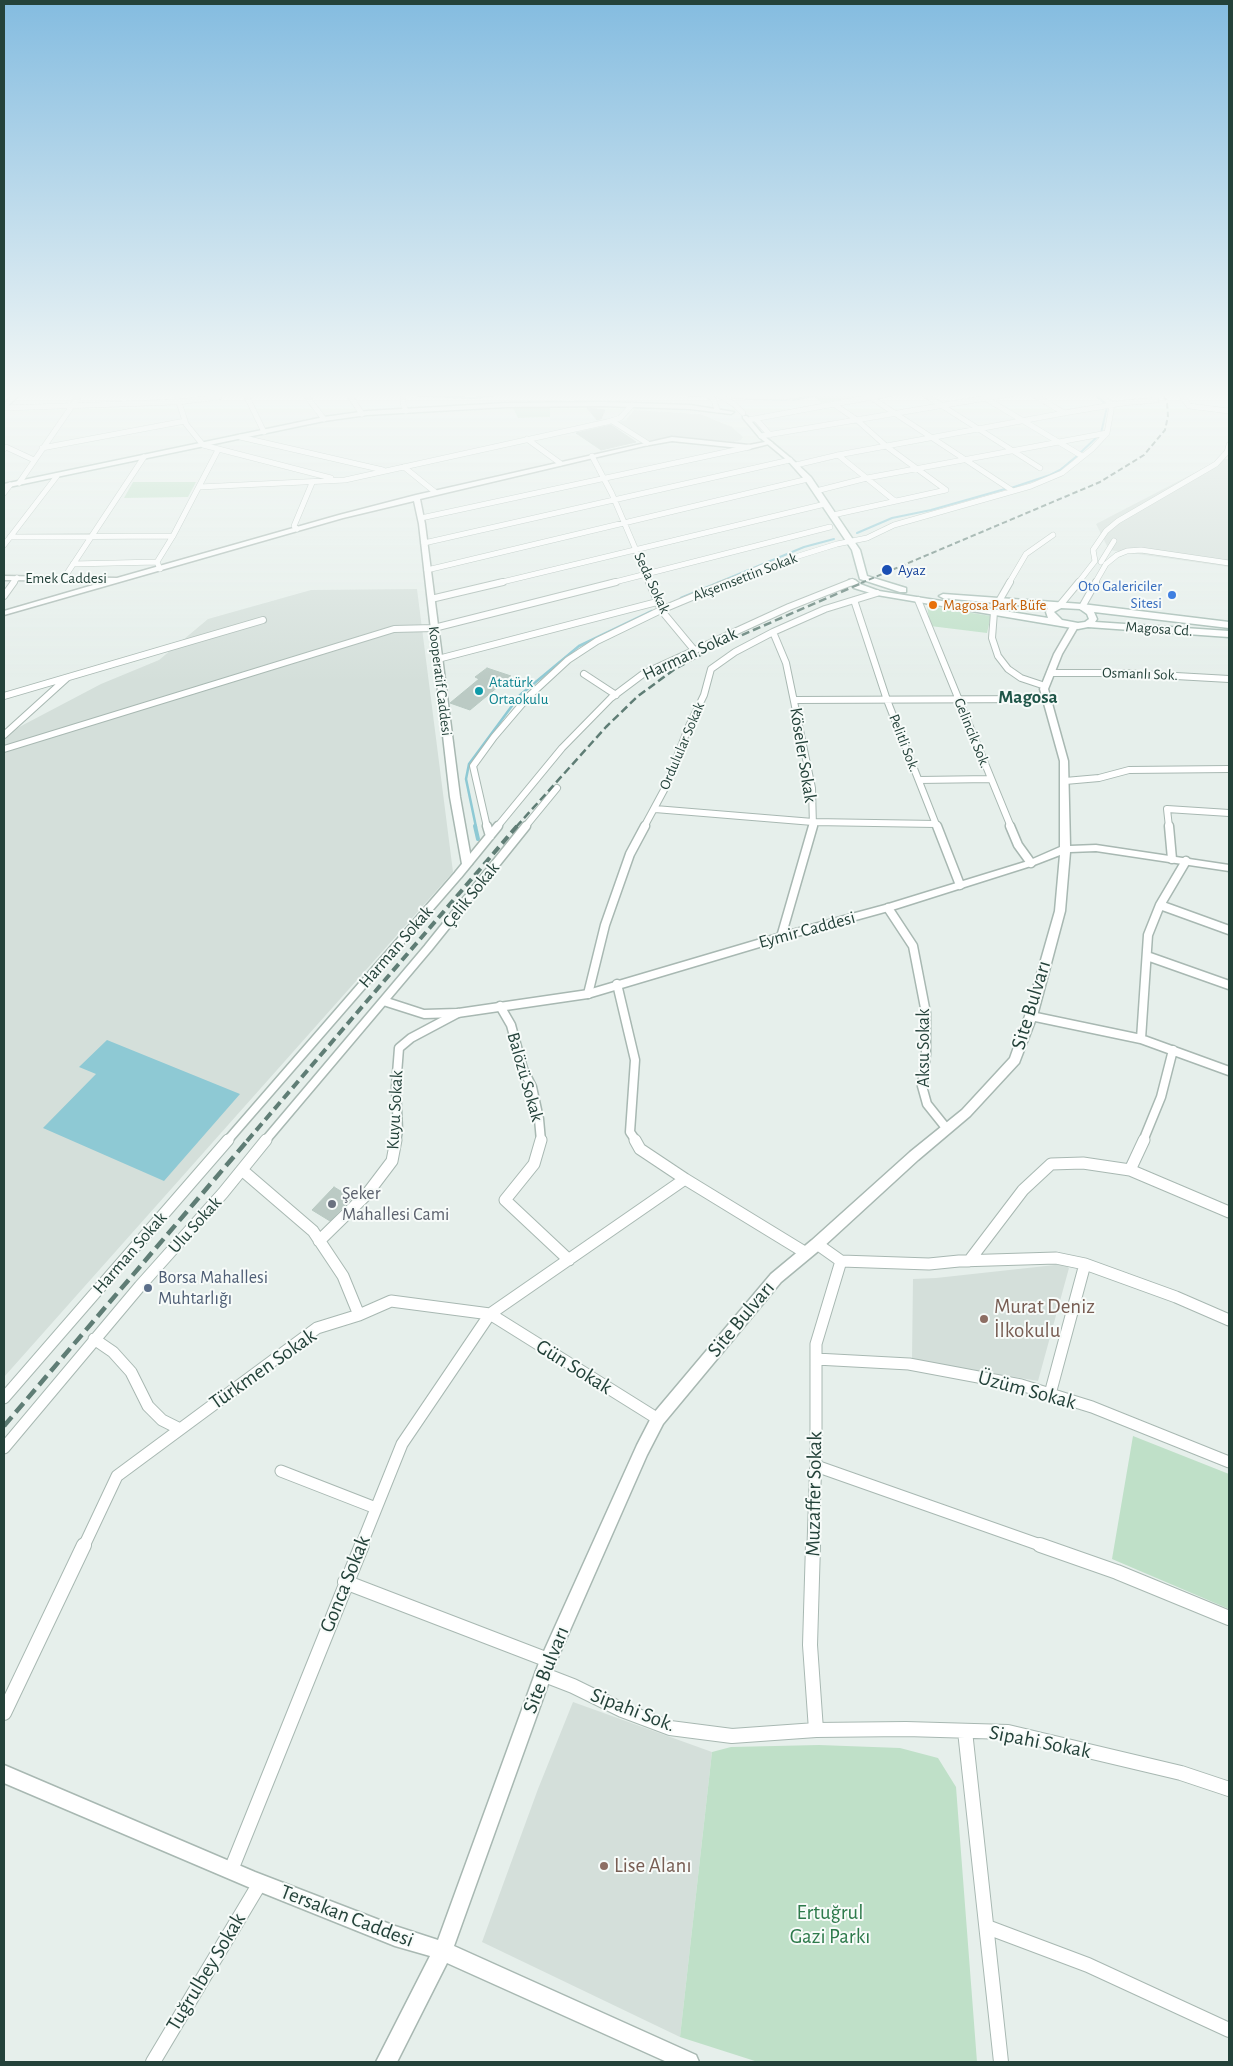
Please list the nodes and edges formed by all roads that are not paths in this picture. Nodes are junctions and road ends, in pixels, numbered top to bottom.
1 (47, 489) edge
2 (123, 489) edge
3 (198, 489) edge
4 (309, 489) edge
5 (432, 489) edge
6 (446, 489) edge
7 (552, 489) edge
8 (610, 489) edge
9 (666, 489) edge
10 (762, 489) edge
11 (822, 489) edge
12 (880, 489) edge
13 (945, 489) edge
14 (1010, 489) edge
15 (1019, 489) edge
16 (1172, 489) edge
17 (816, 491) joint
18 (1013, 491) junction
19 (435, 492) junction
20 (416, 497) junction
21 (615, 500) junction
22 (895, 501) junction
23 (825, 504) junction
24 (833, 515) junction
25 (421, 518) junction
26 (624, 524) junction
27 (830, 527) dead end
28 (297, 529) junction
29 (1052, 535) dead end
30 (92, 536) junction
31 (173, 536) junction
32 (10, 537) junction
33 (1114, 541) dead end
34 (850, 542) junction
35 (424, 543) junction
36 (4, 545) edge
37 (636, 549) junction
38 (1101, 562) junction
39 (1229, 563) edge
40 (73, 564) junction
41 (158, 565) junction
42 (427, 570) junction
43 (646, 574) junction
44 (863, 577) junction
45 (4, 578) edge
46 (17, 578) junction
47 (64, 578) junction
48 (128, 579) junction
49 (852, 582) junction
50 (877, 593) junction
51 (4, 596) edge
52 (431, 599) junction
53 (854, 600) junction
54 (918, 600) junction
55 (999, 601) junction
56 (657, 602) junction
57 (1058, 606) junction
58 (1083, 608) junction
59 (661, 610) junction
60 (994, 612) junction
61 (4, 613) edge
62 (263, 620) dead end
63 (1059, 622) junction
64 (1088, 624) junction
65 (1075, 625) junction
66 (1229, 625) edge
67 (434, 628) junction
68 (772, 632) junction
69 (1229, 634) edge
70 (695, 651) junction
71 (438, 659) junction
72 (1050, 673) junction
73 (584, 674) dead end
74 (69, 677) junction
75 (1229, 679) edge
76 (1045, 686) junction
77 (616, 695) junction
78 (4, 696) edge
79 (959, 699) junction
80 (1046, 699) junction
81 (795, 700) junction
82 (887, 700) junction
83 (4, 735) edge
84 (4, 749) edge
85 (1229, 769) edge
86 (991, 779) junction
87 (919, 780) junction
88 (1065, 781) junction
89 (557, 788) dead end
90 (655, 809) junction
91 (1229, 813) edge
92 (813, 822) junction
93 (936, 824) junction
94 (490, 836) junction
95 (1065, 850) junction
96 (1172, 859) junction
97 (1186, 861) junction
98 (1031, 863) junction
99 (467, 864) junction
100 (1229, 868) edge
101 (960, 885) junction
102 (1160, 905) junction
103 (888, 908) junction
104 (1229, 930) edge
105 (781, 937) junction
106 (1147, 956) junction
107 (617, 984) junction
108 (1229, 985) edge
109 (588, 994) junction
110 (384, 1001) junction
111 (500, 1006) junction
112 (458, 1013) junction
113 (1031, 1016) junction
114 (1141, 1039) junction
115 (1173, 1050) junction
116 (1229, 1070) edge
117 (947, 1129) junction
118 (242, 1170) junction
119 (1130, 1170) junction
120 (685, 1179) junction
121 (1229, 1212) edge
122 (319, 1241) junction
123 (812, 1248) junction
124 (569, 1260) junction
125 (969, 1260) junction
126 (841, 1261) junction
127 (1085, 1264) junction
128 (490, 1314) junction
129 (359, 1315) junction
130 (1229, 1320) edge
131 (94, 1339) junction
132 (816, 1359) junction
133 (1050, 1394) junction
134 (4, 1398) edge
135 (658, 1419) junction
136 (180, 1429) junction
137 (4, 1448) edge
138 (1229, 1462) edge
139 (816, 1466) junction
140 (281, 1472) dead end
141 (376, 1508) junction
142 (345, 1582) junction
143 (1229, 1618) edge
144 (545, 1667) junction
145 (4, 1713) edge
146 (816, 1730) junction
147 (966, 1731) junction
148 (4, 1774) edge
149 (1229, 1789) edge
150 (231, 1870) junction
151 (260, 1883) junction
152 (986, 1927) junction
153 (443, 1951) junction
154 (1229, 2030) edge
155 (683, 2061) edge
156 (153, 2062) edge
157 (386, 2062) edge
158 (1001, 2062) edge

1 - 32 street
2 - 30 street
3 - 31 street
4 - 28 street
5 - 19 street
6 - 19 street
7 - 25 street
8 - 21 street, Seda Sokak
9 - 21 street
10 - 26 street
11 - 17 street
12 - 22 street
13 - 22 street
14 - 18 street
15 - 18 street, Akşemsettin Sokak
16 - 38 street
17 - 23 main road
18 - 34 street, Akşemsettin Sokak
19 - 20 street
20 - 25 street, Kooperatif Caddesi
20 - 28 street
21 - 26 street, Seda Sokak
21 - 35 street
22 - 24 street
23 - 24 main road
23 - 37 street
24 - 34 main road
25 - 35 street, Kooperatif Caddesi
26 - 37 street, Seda Sokak
26 - 42 street
27 - 43 street
28 - 41 street
29 - 55 street
30 - 31 street
30 - 32 street
30 - 40 street
31 - 41 street
32 - 36 street
33 - 38 street
34 - 44 main road
34 - 59 street, Akşemsettin Sokak
35 - 42 street, Kooperatif Caddesi
37 - 43 street, Seda Sokak
37 - 52 street
38 - 39 street
38 - 57 street
38 - 58 street
40 - 41 street
40 - 47 street
41 - 48 street
42 - 52 street, Kooperatif Caddesi
43 - 56 street, Seda Sokak
43 - 67 street
44 - 49 main road
44 - 55 main road
45 - 46 street, Emek Caddesi
46 - 47 street, Emek Caddesi
46 - 51 street
47 - 48 street, Emek Caddesi
48 - 61 street
49 - 50 main road
49 - 70 street, Harman Sokak
50 - 53 street, Ordulular Sokak
50 - 54 main road
52 - 67 street, Kooperatif Caddesi
53 - 68 street, Ordulular Sokak
53 - 82 street, Pelitli Sok.
54 - 60 main road
54 - 79 street, Gelincik Sok.
55 - 57 main road
56 - 59 street, Seda Sokak
56 - 71 street
57 - 58 main road, Magosa Cd.
57 - 63 main road
58 - 64 main road
58 - 66 main road, Magosa Cd.
59 - 70 street, Seda Sokak
59 - 94 street, Akşemsettin Sokak
60 - 63 main road
60 - 76 street
62 - 74 street
63 - 65 main road, Magosa Cd.
64 - 65 main road, Magosa Cd.
64 - 69 main road, Magosa Cd.
65 - 72 street, Site Bulvarı
67 - 71 street, Kooperatif Caddesi
67 - 84 street
68 - 81 street, Köseler Sokak
68 - 90 street, Ordulular Sokak
70 - 77 street, Harman Sokak
71 - 99 street, Kooperatif Caddesi
72 - 75 street, Osmanlı Sok.
72 - 76 street, Site Bulvarı
73 - 77 street
74 - 78 street
74 - 83 street
76 - 80 street, Site Bulvarı
77 - 94 street, Harman Sokak
79 - 80 street
79 - 82 street
79 - 86 street, Gelincik Sok.
80 - 88 street, Site Bulvarı
81 - 82 street
81 - 92 street, Köseler Sokak
82 - 87 street, Pelitli Sok.
85 - 88 street
86 - 87 street
86 - 98 street, Gelincik Sok.
87 - 93 street, Pelitli Sok.
88 - 95 street, Site Bulvarı
89 - 110 street, Çelik Sokak
90 - 92 street
90 - 109 street, Ordulular Sokak
91 - 96 street
92 - 93 street
92 - 105 street, Köseler Sokak
93 - 101 street, Pelitli Sok.
94 - 99 street, Harman Sokak
95 - 96 street, Eymir Caddesi
95 - 98 street, Eymir Caddesi
95 - 113 street, Site Bulvarı
96 - 97 street, Eymir Caddesi
97 - 100 street, Eymir Caddesi
97 - 102 street
98 - 101 street, Eymir Caddesi
99 - 134 street, Harman Sokak
101 - 103 street, Eymir Caddesi
102 - 104 street
102 - 106 street
103 - 105 street, Eymir Caddesi
103 - 117 street, Aksu Sokak
105 - 107 street, Eymir Caddesi
106 - 108 street
106 - 114 street
107 - 109 street, Eymir Caddesi
107 - 120 street
109 - 111 street, Eymir Caddesi
110 - 112 street, Eymir Caddesi
110 - 118 street, Ulu Sokak
111 - 112 street, Eymir Caddesi
111 - 124 street, Balözü Sokak
112 - 122 street, Kuyu Sokak
113 - 114 street
113 - 117 street, Site Bulvarı
114 - 115 street
115 - 116 street
115 - 119 street
117 - 123 street, Site Bulvarı
118 - 122 street
118 - 131 street, Ulu Sokak
119 - 121 street
119 - 125 street
120 - 123 street
120 - 124 street
122 - 129 street
123 - 126 street
123 - 135 street, Site Bulvarı
124 - 128 street
125 - 126 street
125 - 127 street
126 - 132 street, Muzaffer Sokak
127 - 130 street
127 - 133 street
128 - 129 street, Türkmen Sokak
128 - 135 street, Gün Sokak
128 - 141 street, Gonca Sokak
129 - 136 street, Türkmen Sokak
131 - 136 street
131 - 137 street, Ulu Sokak
132 - 133 street, Üzüm Sokak
132 - 139 street, Muzaffer Sokak
133 - 138 street, Üzüm Sokak
135 - 144 street, Site Bulvarı
136 - 145 street, Türkmen Sokak
139 - 143 street
139 - 146 street, Muzaffer Sokak
140 - 141 street
141 - 142 street, Gonca Sokak
142 - 144 street, Sipahi Sok.
142 - 150 street, Gonca Sokak
144 - 146 street, Sipahi Sok.
144 - 153 street, Site Bulvarı
146 - 147 street, Sipahi Sokak
147 - 149 street, Sipahi Sokak
147 - 152 street
148 - 150 street, Tersakan Caddesi
150 - 151 street, Tersakan Caddesi
151 - 153 street, Tersakan Caddesi
151 - 156 street, Tuğrulbey Sokak
152 - 154 street
152 - 158 street
153 - 155 street, Tersakan Caddesi
153 - 157 street, Site Bulvarı

